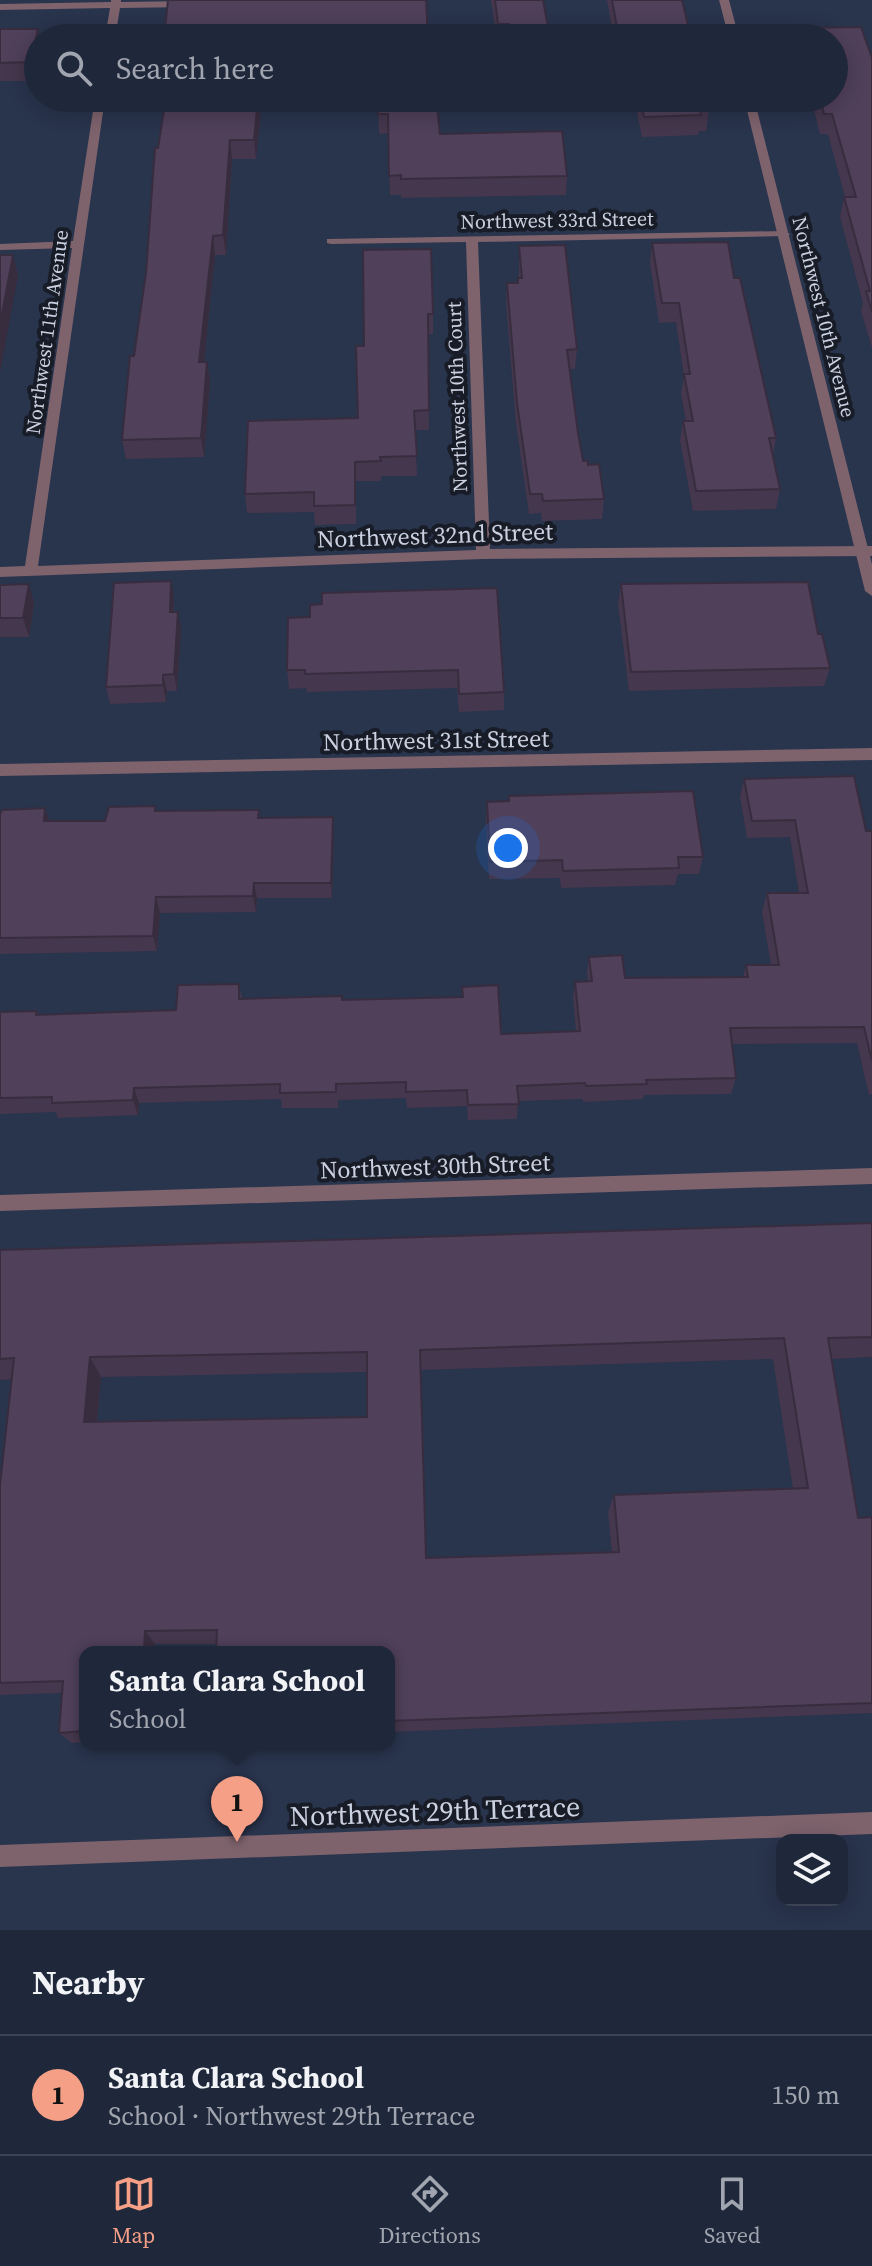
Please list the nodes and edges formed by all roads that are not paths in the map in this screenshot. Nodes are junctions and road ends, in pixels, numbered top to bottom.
1 (724, 0) edge
2 (115, 3) edge
3 (206, 4) edge
4 (0, 7) edge
5 (112, 24) edge
6 (730, 24) edge
7 (98, 112) edge
8 (753, 112) edge
9 (784, 234) junction
10 (472, 239) junction
11 (331, 241) dead end
12 (77, 244) junction
13 (0, 247) edge
14 (867, 551) edge
15 (483, 554) junction
16 (31, 571) junction
17 (0, 572) edge
18 (872, 591) edge
19 (872, 754) edge
20 (0, 770) edge
21 (872, 1176) edge
22 (0, 1203) edge
23 (872, 1823) edge
24 (0, 1856) edge

1 - 6 street
2 - 3 street
2 - 4 street
2 - 5 street
7 - 12 street, Northwest 11th Avenue
8 - 9 street, Northwest 10th Avenue
9 - 10 street, Northwest 33rd Street
9 - 14 street, Northwest 10th Avenue
10 - 11 street, Northwest 33rd Street
10 - 15 street, Northwest 10th Court
12 - 13 street
12 - 16 street, Northwest 11th Avenue
14 - 15 street, Northwest 32nd Street
14 - 18 street, Northwest 10th Avenue
15 - 16 street, Northwest 32nd Street
16 - 17 street, Northwest 32nd Street
19 - 20 street, Northwest 31st Street
21 - 22 street, Northwest 30th Street
23 - 24 street, Northwest 29th Terrace

